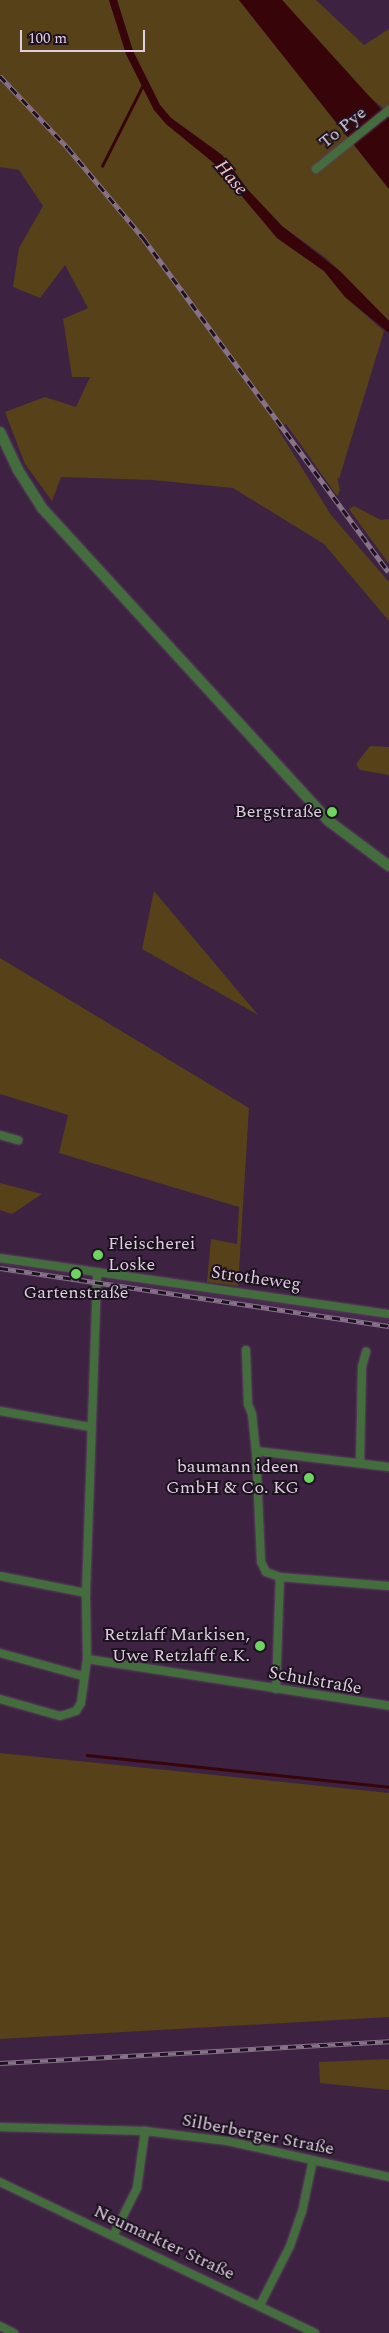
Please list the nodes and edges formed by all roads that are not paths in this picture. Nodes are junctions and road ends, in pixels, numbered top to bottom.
1 (389, 110) edge
2 (316, 169) dead end
3 (0, 432) edge
4 (389, 866) edge
5 (0, 1135) edge
6 (18, 1140) dead end
7 (0, 1258) edge
8 (97, 1272) junction
9 (389, 1314) edge
10 (246, 1350) dead end
11 (366, 1352) dead end
12 (0, 1411) edge
13 (90, 1427) junction
14 (256, 1452) junction
15 (360, 1463) junction
16 (389, 1467) edge
17 (0, 1576) edge
18 (280, 1576) junction
19 (389, 1586) edge
20 (86, 1594) junction
21 (0, 1653) edge
22 (87, 1659) junction
23 (83, 1676) junction
24 (276, 1689) junction
25 (0, 1699) edge
26 (389, 1706) edge
27 (0, 2128) edge
28 (145, 2130) junction
29 (313, 2160) junction
30 (389, 2176) edge
31 (0, 2182) edge
32 (112, 2236) junction
33 (260, 2305) junction
34 (0, 2326) edge
35 (14, 2333) edge
36 (315, 2333) edge

1 - 2 street, To Pye
3 - 4 street
5 - 6 street
7 - 8 street, Strotheweg
8 - 9 street, Strotheweg
8 - 13 street
10 - 14 street
11 - 15 street
12 - 13 street
13 - 20 street
14 - 15 street
14 - 18 street
15 - 16 street
17 - 20 street
18 - 19 street
18 - 24 street
20 - 22 street
21 - 23 street
22 - 23 street
22 - 24 street, Schulstraße
23 - 25 street
24 - 26 street, Schulstraße
27 - 28 street, Silberberger Straße
28 - 29 street, Silberberger Straße
28 - 32 street
29 - 30 street, Silberberger Straße
29 - 33 street
31 - 32 street, Neumarkter Straße
32 - 33 street, Neumarkter Straße
33 - 36 street, Neumarkter Straße
34 - 35 street

